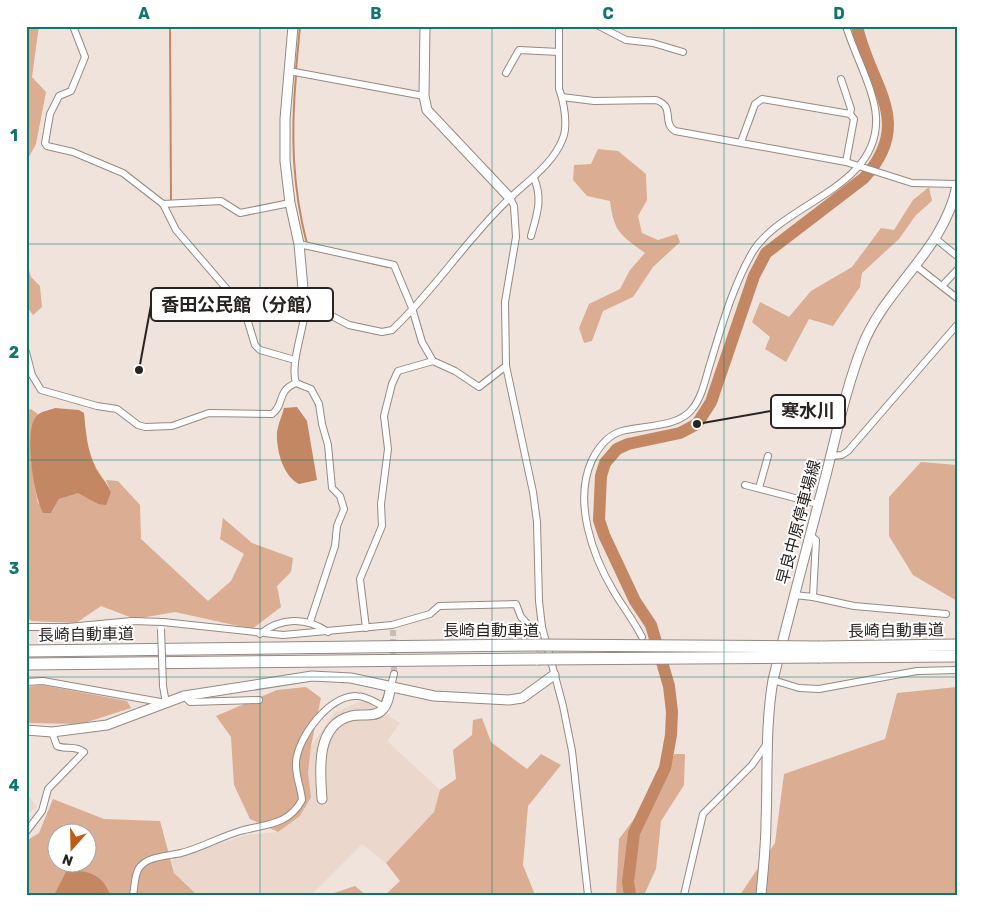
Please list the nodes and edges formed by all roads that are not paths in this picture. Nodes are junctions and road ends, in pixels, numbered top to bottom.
1 (73, 26) edge
2 (293, 26) edge
3 (425, 26) edge
4 (558, 26) edge
5 (599, 26) edge
6 (846, 26) edge
7 (559, 52) junction
8 (683, 52) dead end
9 (289, 71) junction
10 (506, 73) dead end
11 (842, 79) dead end
12 (424, 96) junction
13 (562, 97) junction
14 (850, 114) junction
15 (742, 142) junction
16 (846, 162) junction
17 (859, 166) junction
18 (534, 178) junction
19 (957, 185) edge
20 (510, 198) junction
21 (290, 203) junction
22 (163, 204) junction
23 (531, 236) dead end
24 (936, 239) junction
25 (299, 244) junction
26 (957, 256) edge
27 (916, 266) junction
28 (957, 270) edge
29 (942, 286) junction
30 (957, 298) edge
31 (412, 308) junction
32 (305, 311) junction
33 (957, 325) edge
34 (26, 352) edge
35 (295, 360) junction
36 (433, 362) junction
37 (28, 366) edge
38 (506, 366) junction
39 (296, 383) junction
40 (768, 456) dead end
41 (830, 456) junction
42 (745, 485) dead end
43 (759, 488) junction
44 (818, 504) junction
45 (810, 536) junction
46 (794, 595) junction
47 (813, 597) junction
48 (946, 614) dead end
49 (310, 622) junction
50 (162, 625) junction
51 (26, 627) edge
52 (542, 627) junction
53 (366, 628) junction
54 (328, 632) junction
55 (260, 634) junction
56 (642, 637) dead end
57 (957, 645) edge
58 (26, 651) edge
59 (820, 652) junction
60 (957, 656) edge
61 (26, 664) edge
62 (957, 670) edge
63 (394, 674) tunnel mouth
64 (554, 675) junction
65 (773, 680) junction
66 (26, 682) edge
67 (391, 686) junction
68 (184, 696) junction
69 (259, 700) dead end
70 (166, 703) junction
71 (385, 707) junction
72 (26, 730) edge
73 (52, 732) junction
74 (766, 745) junction
75 (322, 800) dead end
76 (26, 832) edge
77 (134, 895) edge
78 (588, 895) edge
79 (684, 895) edge
80 (761, 895) edge

1 - 22 street
2 - 9 street
3 - 12 street
4 - 7 street
5 - 8 street
6 - 17 street
7 - 10 street
7 - 13 street
9 - 12 street
9 - 21 street
11 - 14 street
12 - 20 street
13 - 15 street
13 - 18 street
14 - 15 street
14 - 16 street
15 - 16 street
16 - 17 street
17 - 19 street
17 - 56 street
18 - 20 street
18 - 23 street
19 - 24 street, 早良中原停車場線
20 - 31 street
20 - 38 street
21 - 22 street
21 - 25 street
22 - 35 street
24 - 26 street
24 - 27 street, 早良中原停車場線
25 - 31 street
25 - 32 street
27 - 29 street
27 - 41 street, 早良中原停車場線
28 - 29 street
29 - 30 street
31 - 32 street
31 - 36 street
32 - 35 street
33 - 41 street
34 - 37 street
35 - 39 street
36 - 38 street
36 - 53 street
37 - 39 street
38 - 52 street
39 - 49 street
40 - 43 street
41 - 44 street, 早良中原停車場線
42 - 43 street
43 - 44 street
44 - 45 street, 早良中原停車場線
45 - 46 street, 早良中原停車場線
45 - 47 street
46 - 47 street
46 - 65 street, 早良中原停車場線
47 - 48 street
49 - 54 street
49 - 55 street
50 - 51 street
50 - 55 street
50 - 70 street, bridge
52 - 53 street
52 - 64 street
53 - 54 street
54 - 55 street
57 - 59 highway, 長崎自動車道
58 - 59 highway, 長崎自動車道, bridge
59 - 60 highway, 長崎自動車道
59 - 61 highway, 長崎自動車道, bridge
62 - 65 street
63 - 67 street
64 - 67 street
64 - 78 street
65 - 74 street, 早良中原停車場線
66 - 70 street
67 - 68 street
67 - 71 street
68 - 69 street
68 - 70 street
70 - 73 street
71 - 75 street
71 - 77 street
72 - 73 street
73 - 76 street
74 - 79 street
74 - 80 street, 早良中原停車場線

